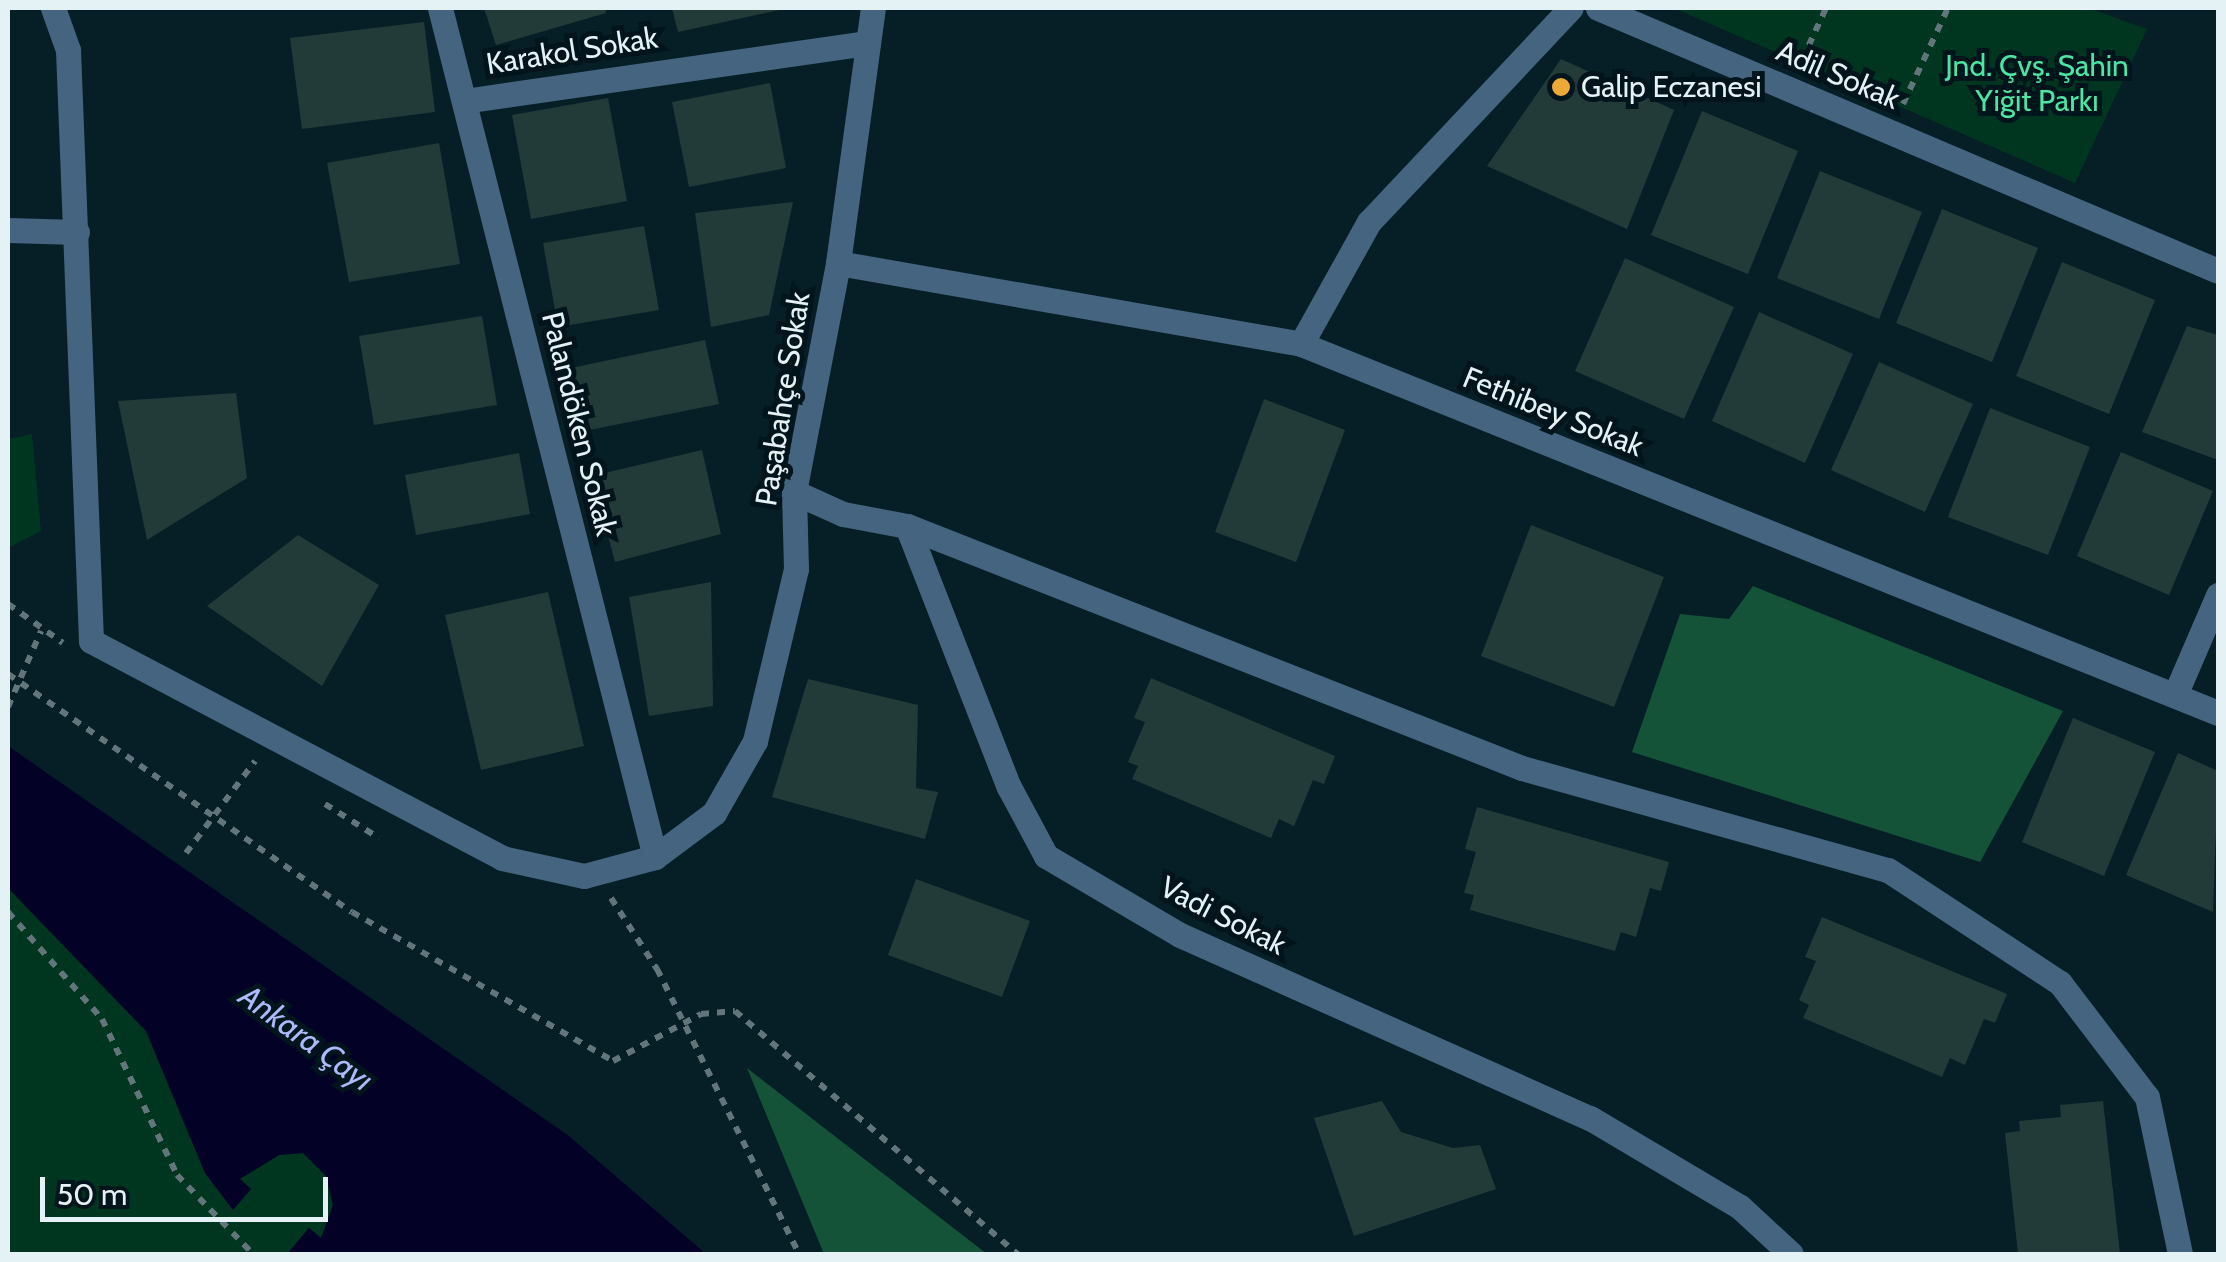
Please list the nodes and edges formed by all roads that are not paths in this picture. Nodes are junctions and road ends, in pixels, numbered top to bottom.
1 (53, 8) edge
2 (440, 8) edge
3 (874, 8) edge
4 (1571, 8) edge
5 (1598, 8) edge
6 (868, 43) junction
7 (464, 100) junction
8 (8, 230) edge
9 (77, 232) junction
10 (838, 263) junction
11 (2218, 271) edge
12 (1301, 344) junction
13 (794, 492) junction
14 (908, 526) junction
15 (2218, 596) edge
16 (2175, 694) junction
17 (2218, 712) edge
18 (654, 857) junction
19 (1791, 1254) edge
20 (2180, 1254) edge

1 - 9 street
2 - 7 street, Palandöken Sokak
3 - 6 street, Paşabahçe Sokak
4 - 12 street
5 - 11 street, Adil Sokak
6 - 7 street, Karakol Sokak
6 - 10 street, Paşabahçe Sokak
7 - 18 street, Palandöken Sokak
8 - 9 street
9 - 18 street, Paşabahçe Sokak
10 - 12 street, Fethibey Sokak
10 - 13 street, Paşabahçe Sokak
12 - 16 street, Fethibey Sokak
13 - 14 street
13 - 18 street, Paşabahçe Sokak
14 - 19 street, Vadi Sokak
14 - 20 street
15 - 16 street
16 - 17 street, Fethibey Sokak

